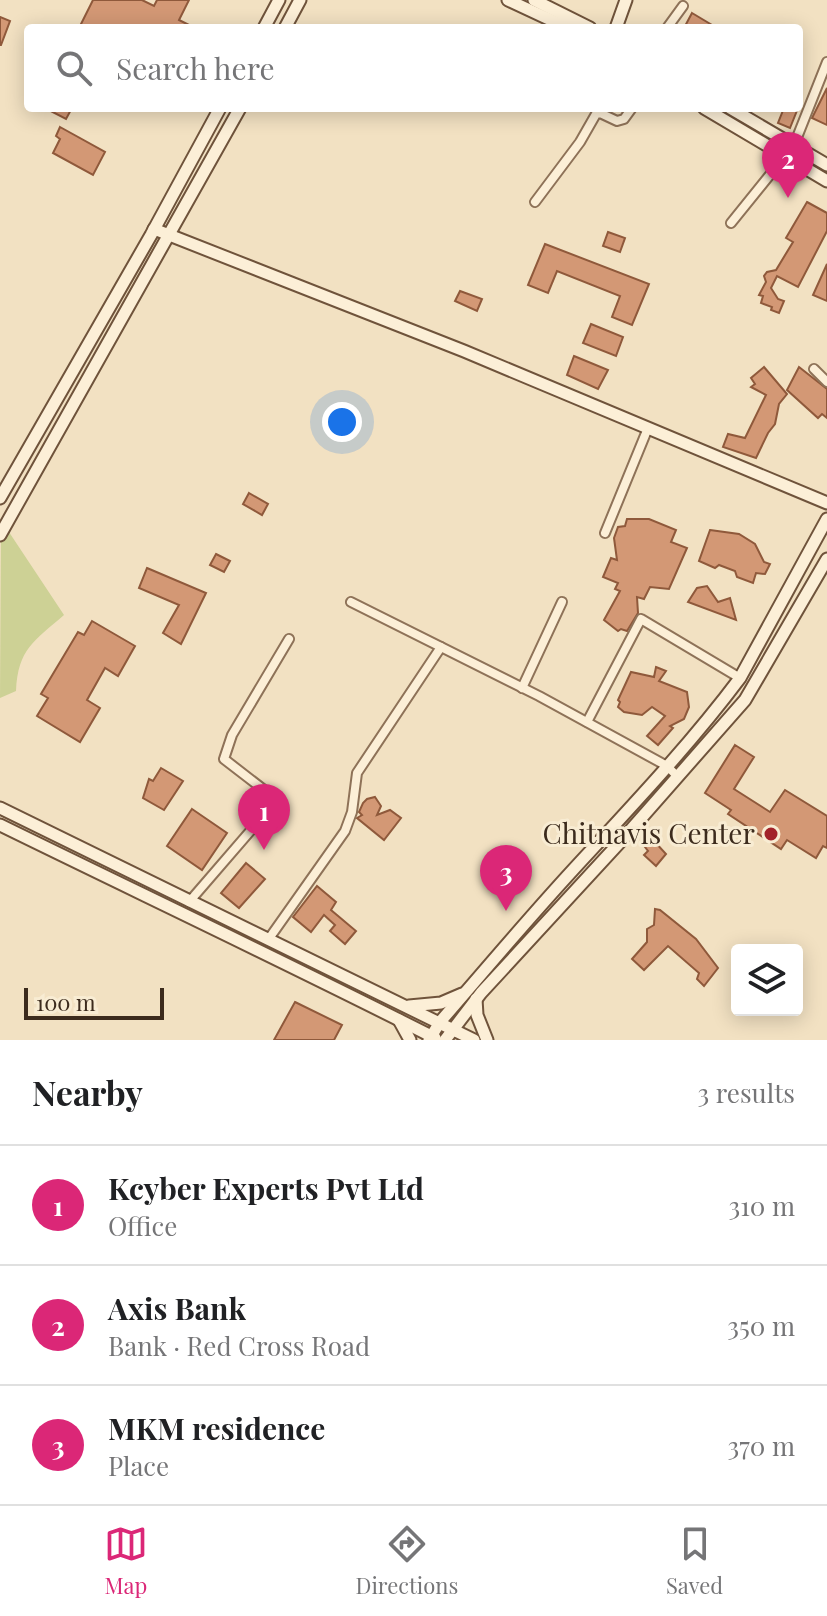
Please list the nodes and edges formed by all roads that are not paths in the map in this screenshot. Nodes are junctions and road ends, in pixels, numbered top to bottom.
1 (279, 0) edge
2 (300, 0) edge
3 (508, 0) edge
4 (534, 0) edge
5 (626, 0) edge
6 (683, 6) dead end
7 (266, 24) edge
8 (287, 24) edge
9 (559, 24) edge
10 (582, 24) edge
11 (617, 24) edge
12 (670, 24) edge
13 (827, 62) edge
14 (218, 112) edge
15 (238, 112) edge
16 (629, 112) edge
17 (711, 112) edge
18 (737, 112) edge
19 (794, 145) junction
20 (785, 156) junction
21 (827, 165) edge
22 (827, 181) edge
23 (535, 202) dead end
24 (731, 223) dead end
25 (154, 229) junction
26 (169, 235) junction
27 (827, 373) edge
28 (827, 382) edge
29 (648, 428) junction
30 (0, 498) edge
31 (827, 503) edge
32 (827, 519) edge
33 (605, 533) dead end
34 (0, 535) edge
35 (827, 559) edge
36 (351, 602) dead end
37 (562, 602) dead end
38 (289, 639) dead end
39 (441, 647) junction
40 (740, 678) junction
41 (522, 688) junction
42 (587, 722) junction
43 (667, 766) junction
44 (678, 777) junction
45 (0, 808) edge
46 (0, 825) edge
47 (189, 902) junction
48 (268, 940) junction
49 (464, 994) junction
50 (476, 999) junction
51 (405, 1005) junction
52 (398, 1018) junction
53 (440, 1022) junction
54 (453, 1029) junction
55 (433, 1039) edge
56 (410, 1040) edge
57 (445, 1040) edge
58 (474, 1040) edge
59 (487, 1040) edge

1 - 7 main road
2 - 8 main road
3 - 9 main road
4 - 10 main road
5 - 11 main road
6 - 12 street
13 - 19 street
14 - 25 main road
15 - 26 main road
16 - 23 street
17 - 20 main road
18 - 19 main road
19 - 20 street
19 - 21 main road
20 - 22 main road
20 - 24 street
25 - 26 main road
25 - 30 main road
26 - 29 main road
26 - 34 main road
27 - 28 street
29 - 31 main road
29 - 33 street
32 - 40 main road
35 - 44 main road
36 - 39 street
37 - 41 street
38 - 47 street
39 - 41 street
39 - 48 street
40 - 42 street
40 - 43 main road
41 - 42 street
42 - 43 street
43 - 44 street
43 - 49 main road
44 - 50 main road
45 - 47 main road
46 - 52 main road
47 - 48 main road
48 - 51 main road
49 - 51 main road
49 - 53 main road
50 - 54 main road
50 - 59 main road
51 - 53 main road
52 - 55 main road
52 - 56 main road
53 - 54 main road
53 - 55 main road
54 - 57 main road
54 - 58 main road

